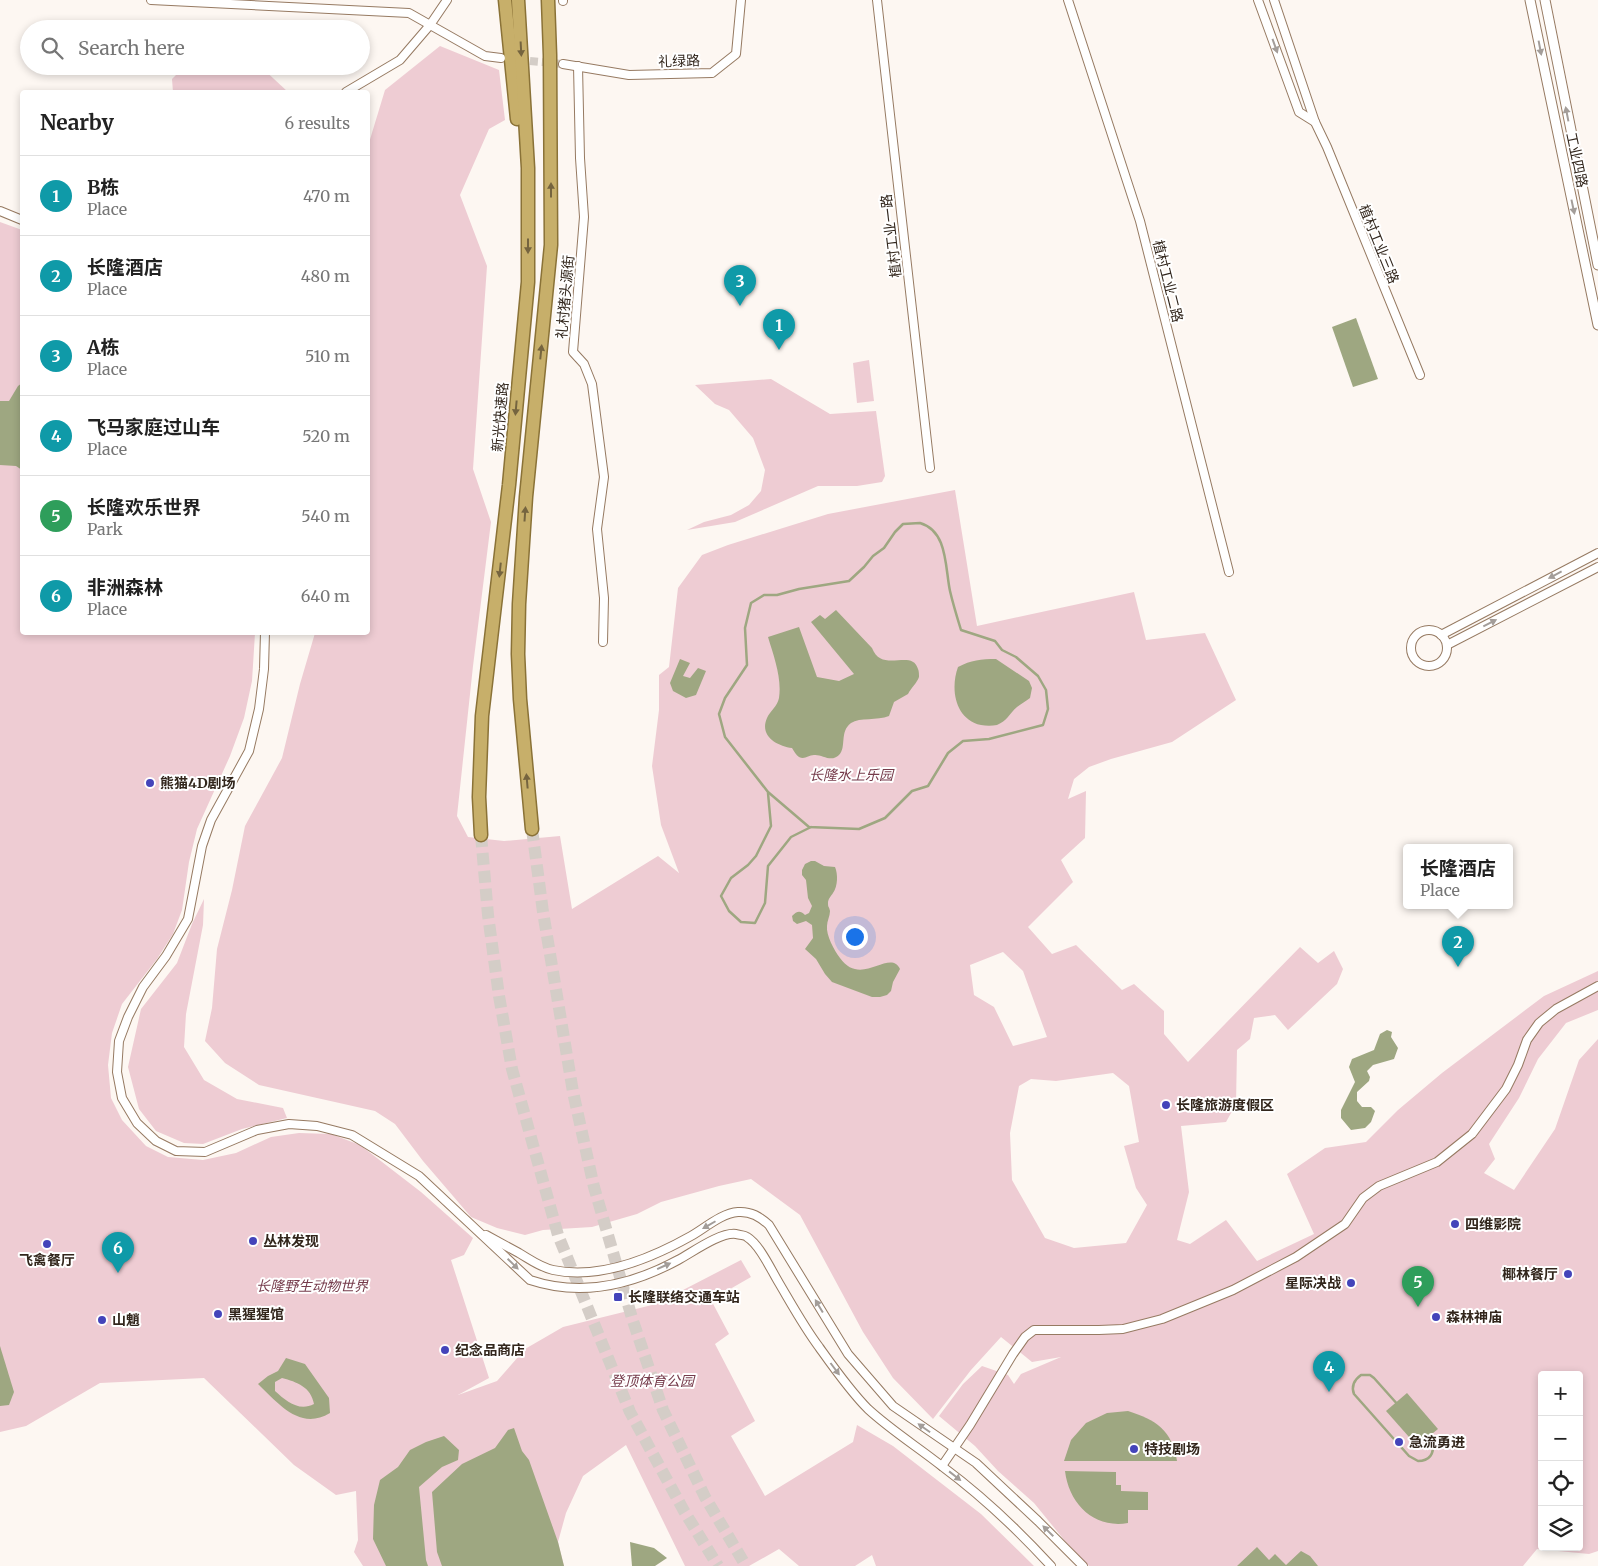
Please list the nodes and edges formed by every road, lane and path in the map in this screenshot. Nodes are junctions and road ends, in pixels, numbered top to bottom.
1 (151, 0) edge
2 (447, 0) edge
3 (505, 0) edge
4 (518, 0) edge
5 (548, 0) edge
6 (741, 0) edge
7 (877, 0) edge
8 (1068, 0) edge
9 (1258, 0) edge
10 (1274, 0) edge
11 (1530, 0) edge
12 (1545, 0) edge
13 (430, 25) junction
14 (502, 58) dead end
15 (563, 64) tunnel mouth
16 (578, 66) junction
17 (349, 90) edge
18 (1315, 122) junction
19 (0, 211) edge
20 (20, 219) edge
21 (528, 219) junction
22 (1598, 265) edge
23 (1598, 325) edge
24 (1420, 375) dead end
25 (930, 468) dead end
26 (1598, 552) edge
27 (1598, 567) edge
28 (1229, 572) dead end
29 (265, 635) edge
30 (1442, 635) junction
31 (603, 642) dead end
32 (1447, 645) junction
33 (532, 829) tunnel mouth
34 (481, 835) tunnel mouth
35 (1598, 986) edge
36 (478, 1230) junction
37 (954, 1449) junction
38 (942, 1466) junction
39 (1051, 1566) edge
40 (1083, 1566) edge

1 - 13 street
2 - 13 street
3 - 21 highway
4 -> 21 highway, 新光快速路
33 -> 5 highway
6 - 16 street, 礼绿路
7 - 25 street, 植村工业一路
8 - 28 street, 植村工业二路
9 -> 18 street, 植村工业三路
10 - 18 street, 植村工业三路
11 -> 23 street, 工业四路
22 -> 12 street, 工业四路
13 - 14 street
13 - 17 street
15 - 16 street, 礼绿路
16 - 31 street, 礼村猪头源街
18 - 24 street, 植村工业三路
19 - 20 street
21 -> 34 highway, 新光快速路
26 -> 30 street
32 -> 27 street
29 - 36 street
30 - 32 street
30 - 32 street
35 - 37 street
37 -> 36 street
36 -> 38 street
37 - 38 street
40 -> 37 street
38 -> 39 street

